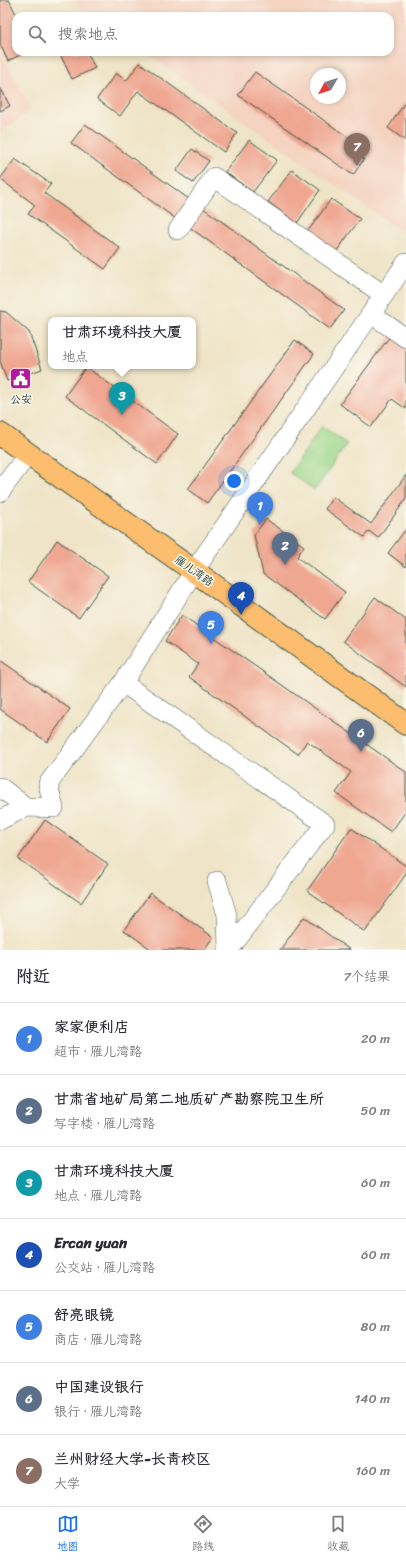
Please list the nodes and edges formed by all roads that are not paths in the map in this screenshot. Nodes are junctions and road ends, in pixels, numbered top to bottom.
1 (178, 230) dead end
2 (406, 263) edge
3 (384, 296) junction
4 (371, 314) junction
5 (406, 338) edge
6 (0, 434) edge
7 (28, 454) junction
8 (0, 492) edge
9 (194, 570) junction
10 (123, 683) junction
11 (406, 723) edge
12 (0, 787) edge
13 (26, 807) junction
14 (0, 820) edge
15 (217, 881) dead end
16 (229, 950) edge

1 - 3 street
2 - 3 street
3 - 4 street
4 - 5 street
4 - 9 street
6 - 7 main road, 雁儿湾路
7 - 8 street
7 - 9 main road, 雁儿湾路
9 - 10 street
9 - 11 main road, 雁儿湾路
10 - 13 street
10 - 16 street
12 - 13 street
13 - 14 street
15 - 16 street

